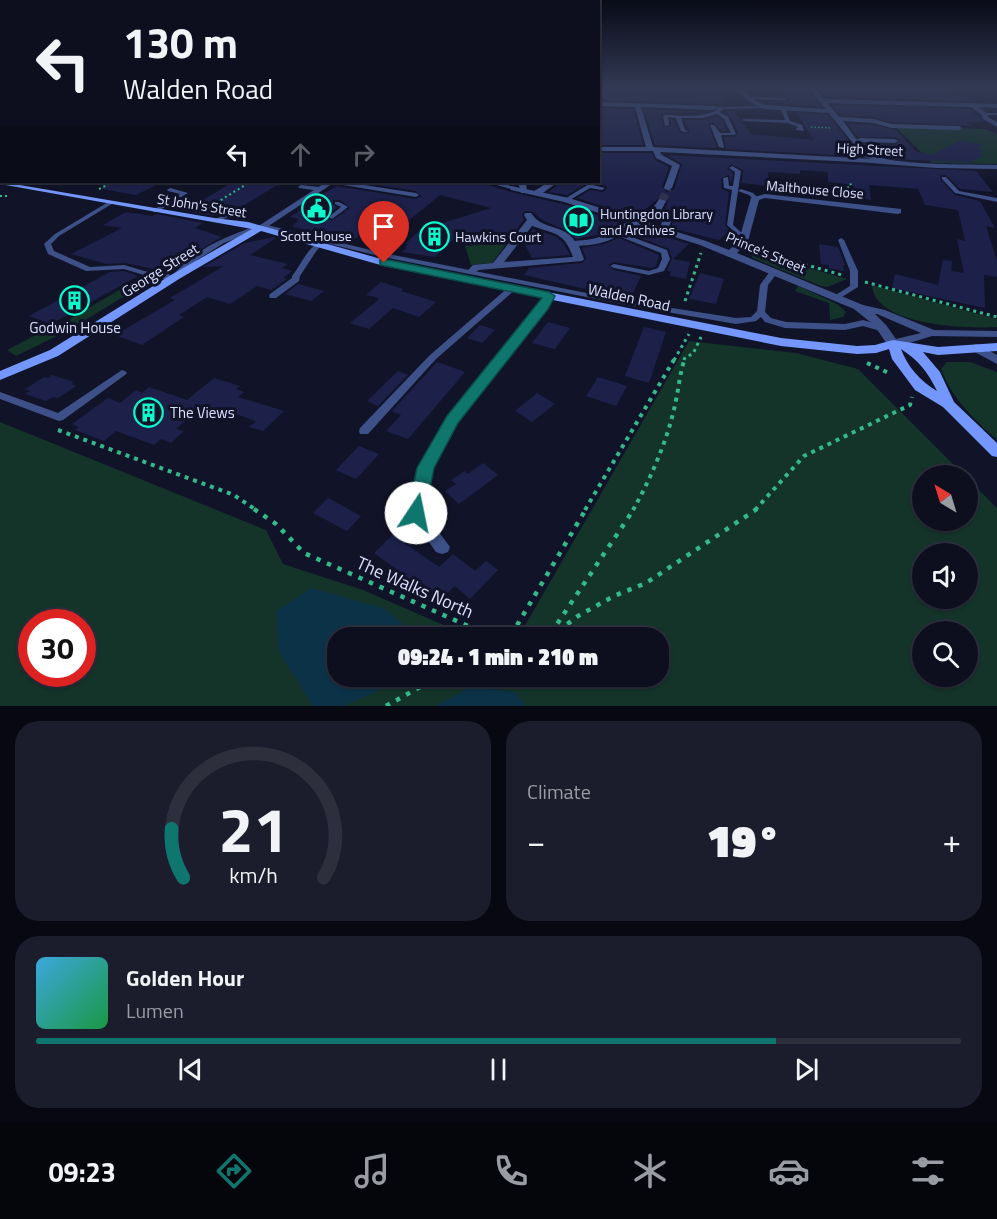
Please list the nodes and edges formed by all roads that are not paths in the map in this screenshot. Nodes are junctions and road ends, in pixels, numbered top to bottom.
1 (643, 121) edge
2 (666, 121) edge
3 (680, 121) edge
4 (711, 121) edge
5 (727, 121) edge
6 (765, 121) edge
7 (838, 121) edge
8 (846, 121) edge
9 (882, 121) edge
10 (788, 122) joint
11 (667, 125) dead end
12 (799, 128) road end
13 (884, 128) junction
14 (959, 128) dead end
15 (686, 131) dead end
16 (718, 134) junction
17 (895, 141) junction
18 (855, 142) junction
19 (903, 145) dead end
20 (600, 149) edge
21 (653, 149) junction
22 (722, 150) junction
23 (877, 160) junction
24 (985, 167) junction
25 (997, 167) edge
26 (735, 170) dead end
27 (997, 177) edge
28 (726, 178) dead end
29 (944, 178) dead end
30 (6, 183) edge
31 (329, 183) edge
32 (341, 183) edge
33 (492, 183) edge
34 (552, 183) edge
35 (523, 186) edge
36 (301, 187) dead end
37 (602, 188) dead end
38 (668, 188) tunnel mouth
39 (732, 188) dead end
40 (320, 189) junction
41 (170, 190) dead end
42 (741, 191) dead end
43 (537, 193) junction
44 (416, 195) dead end
45 (755, 198) junction
46 (561, 199) junction
47 (997, 201) edge
48 (112, 202) junction
49 (337, 203) dead end
50 (155, 211) junction
51 (898, 211) dead end
52 (233, 213) dead end
53 (332, 217) dead end
54 (214, 221) junction
55 (636, 222) junction
56 (259, 227) junction
57 (664, 231) junction
58 (233, 236) junction
59 (744, 237) junction
60 (841, 240) dead end
61 (573, 244) junction
62 (318, 245) junction
63 (220, 250) junction
64 (731, 254) junction
65 (496, 266) junction
66 (614, 266) dead end
67 (474, 270) dead end
68 (774, 272) junction
69 (172, 279) junction
70 (513, 288) junction
71 (273, 296) dead end
72 (549, 296) junction
73 (837, 298) junction
74 (858, 307) junction
75 (761, 312) junction
76 (885, 329) junction
77 (932, 333) junction
78 (997, 334) edge
79 (893, 344) junction
80 (997, 347) edge
81 (977, 348) junction
82 (997, 360) edge
83 (122, 373) dead end
84 (0, 376) edge
85 (0, 394) edge
86 (948, 404) junction
87 (364, 430) dead end
88 (997, 452) edge
89 (442, 547) dead end

1 - 21 street
2 - 11 lane
3 - 15 lane
4 - 16 street
5 - 16 lane
6 - 10 lane
7 - 18 street
8 - 13 street
9 - 13 street
10 - 12 lane
13 - 14 street
13 - 17 lane
16 - 22 street
17 - 18 lane
17 - 19 lane
18 - 23 street
20 - 21 street, High Street
21 - 22 street, High Street
21 - 38 street
22 - 23 street, High Street
23 - 24 street, High Street
24 - 25 street, High Street
24 - 27 street
26 - 59 lane
28 - 39 lane
29 - 47 lane
30 - 48 main road, St John's Street
31 - 40 street, George Street
32 - 44 lane
33 - 35 street, Prince's Street
34 - 43 street
35 - 43 street, Prince's Street
36 - 40 lane
37 - 46 lane
40 - 56 street, George Street
41 - 50 lane
42 - 45 lane
43 - 46 street, Prince's Street
45 - 51 street, Malthouse Close
45 - 59 street, Malthouse Close
46 - 55 street, Prince's Street
48 - 50 main road, St John's Street
48 - 69 lane
49 - 53 lane
50 - 54 main road, St John's Street
52 - 54 lane
54 - 56 main road, St John's Street
54 - 58 main road
55 - 57 street, Prince's Street
55 - 57 street
55 - 61 street
55 - 66 lane
56 - 58 lane
56 - 62 main road, Walden Road
56 - 63 main road, George Street
56 - 75 lane
57 - 64 street, Prince's Street
58 - 63 main road
58 - 69 lane
59 - 64 street, Malthouse Close
60 - 73 lane
61 - 65 street
61 - 65 street
62 - 70 main road, Walden Road
62 - 71 lane
63 - 69 main road, George Street
64 - 68 street, Prince's Street
65 - 67 street
68 - 73 street, Prince's Street
68 - 75 lane
69 - 84 main road, George Street
70 - 72 main road, Walden Road
70 - 87 lane
72 - 79 main road, Walden Road
72 - 89 street
73 - 74 street, Prince's Street
74 - 76 street, Prince's Street
74 - 77 street, Prince's Street
75 - 76 lane
76 - 79 street, Prince's Street
77 - 78 street, Prince's Street
77 - 79 street
79 - 81 main road, Walden Road
79 - 86 main road
79 - 86 main road
80 - 81 main road, Walden Road
81 - 82 street
83 - 85 lane
86 - 88 main road

